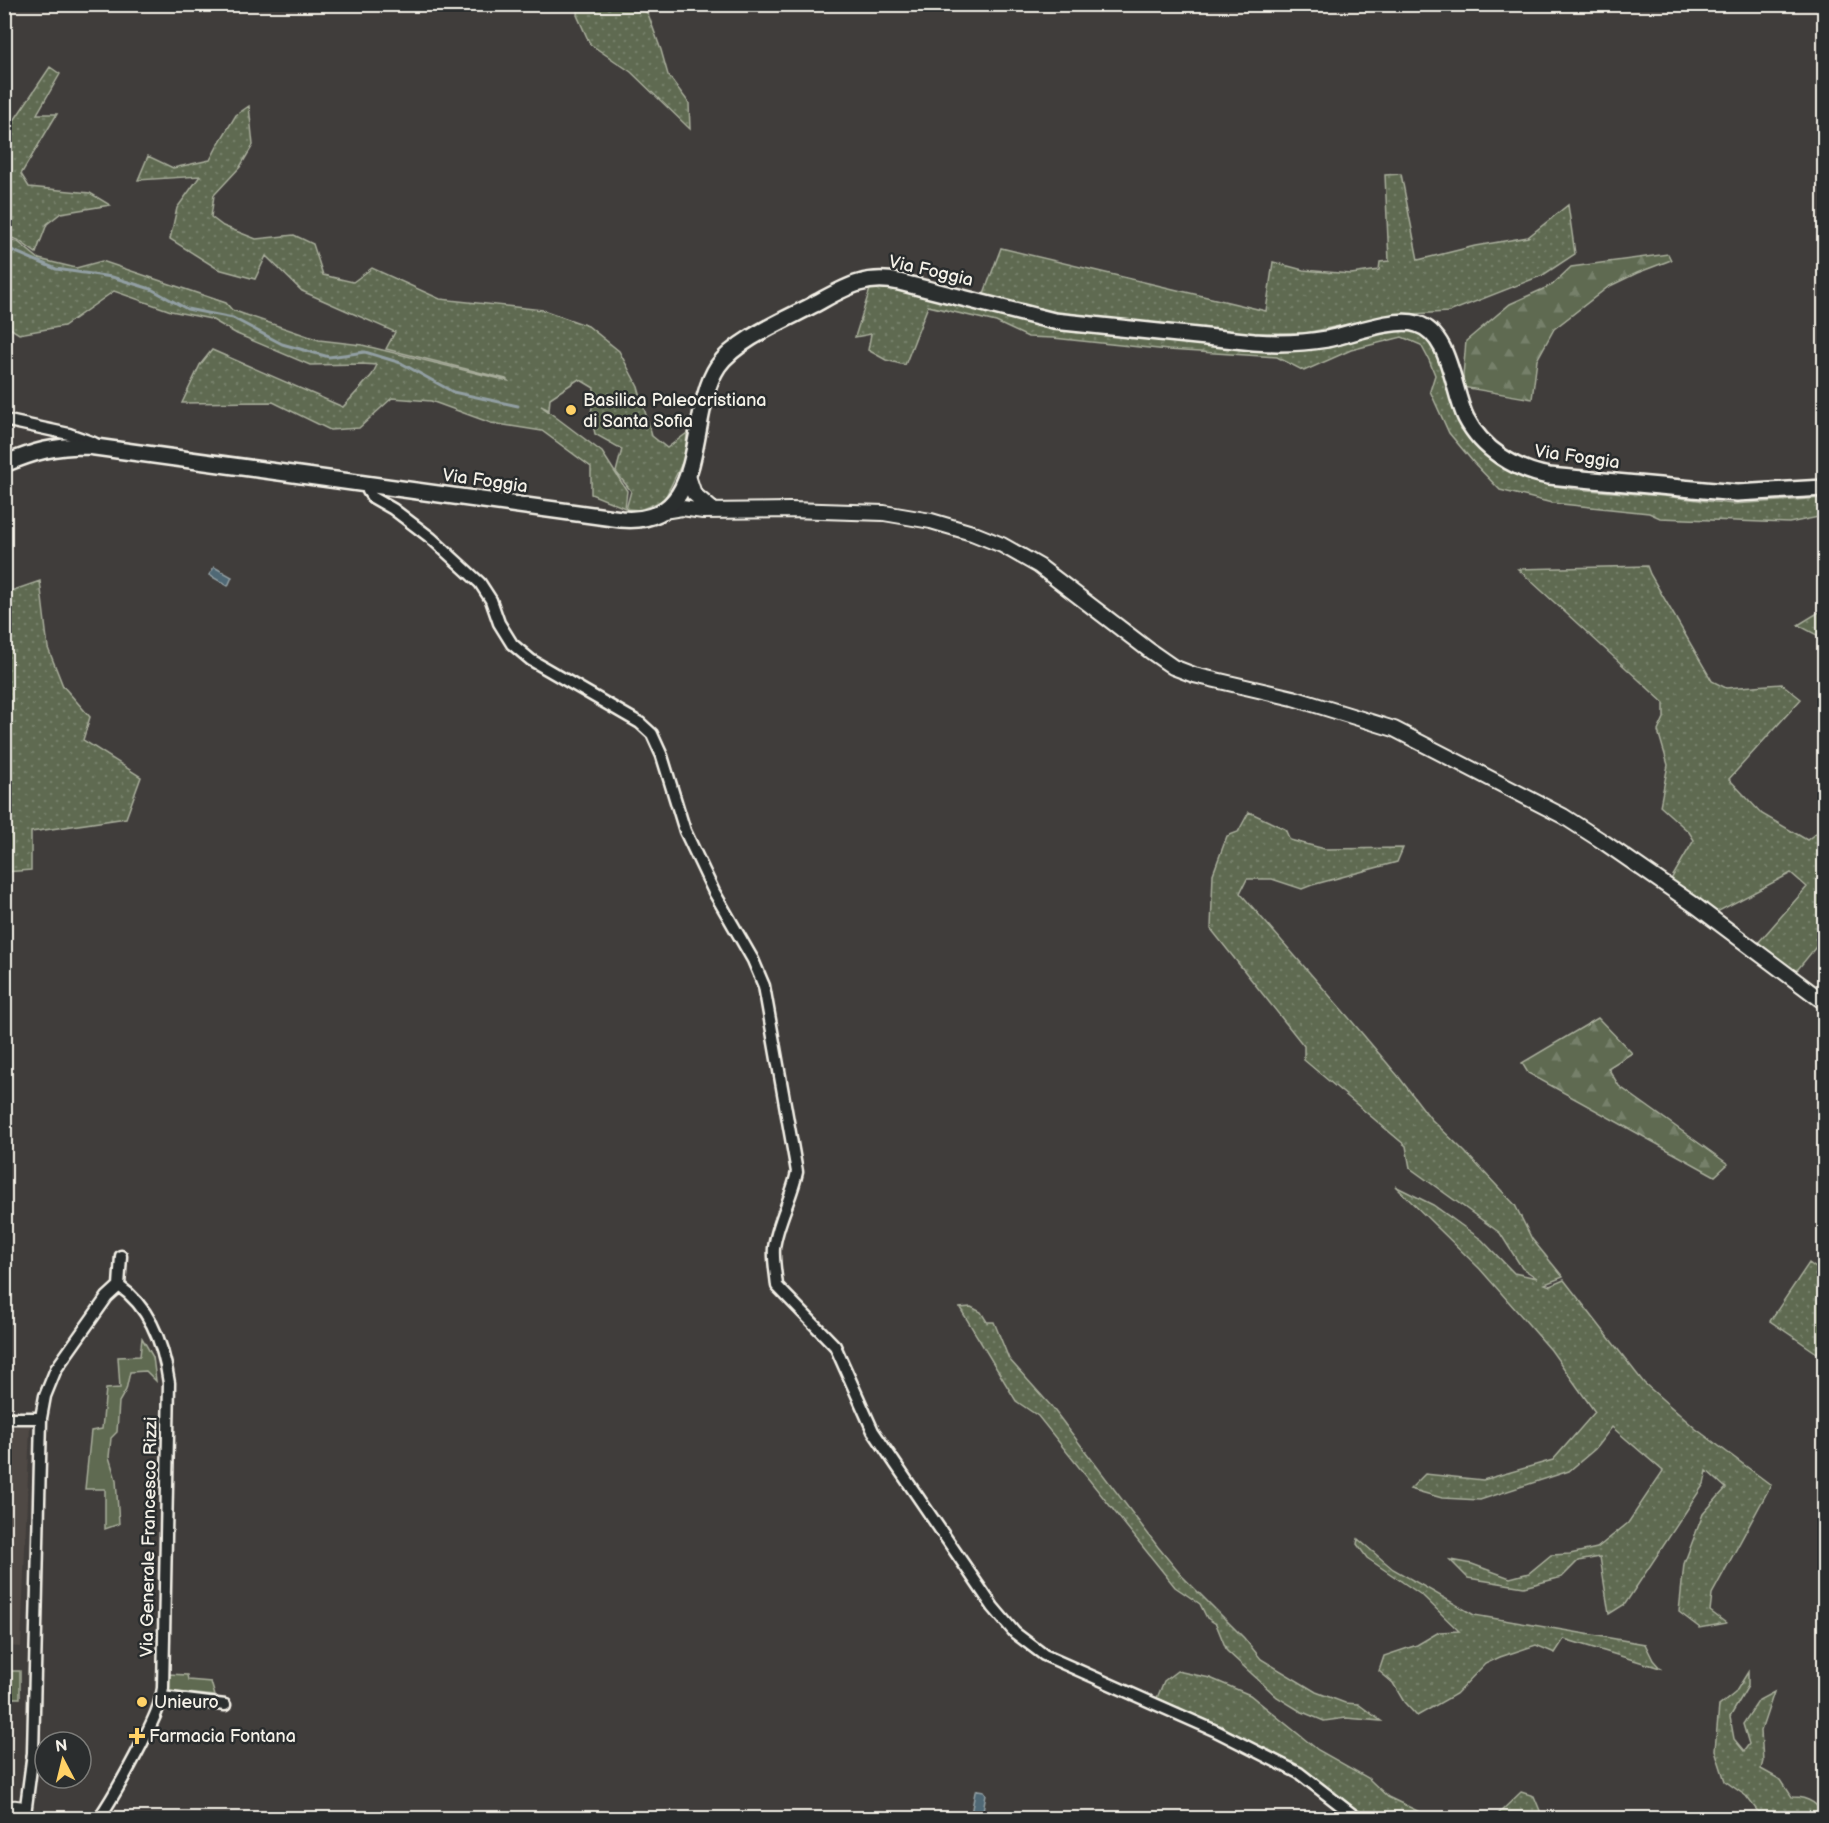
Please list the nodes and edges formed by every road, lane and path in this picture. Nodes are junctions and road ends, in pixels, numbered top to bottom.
1 (4, 420) edge
2 (105, 448) junction
3 (4, 465) edge
4 (687, 476) junction
5 (368, 484) junction
6 (1824, 488) edge
7 (680, 494) junction
8 (692, 503) junction
9 (663, 511) junction
10 (1824, 1002) edge
11 (121, 1256) dead end
12 (119, 1286) junction
13 (4, 1418) edge
14 (41, 1418) junction
15 (162, 1696) junction
16 (225, 1705) dead end
17 (14, 1812) edge
18 (99, 1818) edge
19 (1357, 1818) edge

1 - 2 street
2 - 3 main road, Via Foggia
2 - 5 main road, Via Foggia
4 - 6 main road, Via Foggia
4 - 7 main road, Via Foggia
4 - 8 street
5 - 9 main road, Via Foggia
5 - 19 street
7 - 8 street
7 - 9 main road, Via Foggia
8 - 9 street
8 - 10 street
11 - 12 street
12 - 14 street
12 - 15 street, Via Generale Francesco Rizzi
13 - 14 street
14 - 17 street
15 - 16 street
15 - 18 street, Via Generale Francesco Rizzi

